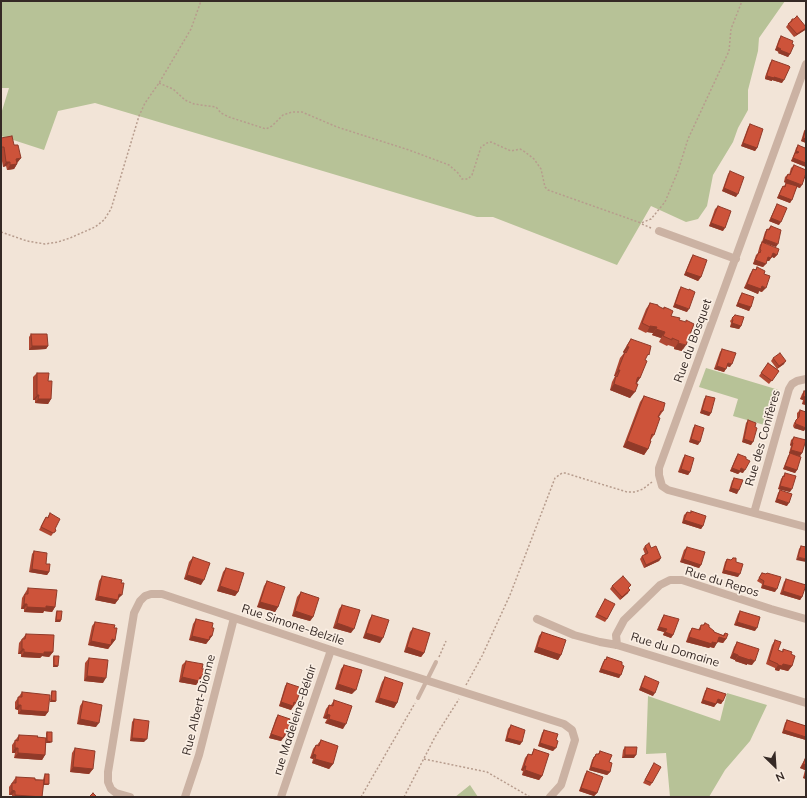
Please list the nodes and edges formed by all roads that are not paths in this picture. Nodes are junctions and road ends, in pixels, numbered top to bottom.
1 (806, 64) edge
2 (658, 231) road end
3 (736, 259) junction
4 (806, 379) edge
5 (754, 513) junction
6 (806, 527) edge
7 (234, 618) junction
8 (537, 619) dead end
9 (806, 619) edge
10 (617, 645) junction
11 (331, 650) junction
12 (436, 662) dead end
13 (428, 681) junction
14 (418, 698) road end
15 (806, 703) edge
16 (130, 797) edge
17 (185, 797) edge
18 (282, 797) edge
19 (550, 797) edge

1 - 3 street, Rue du Bosquet
2 - 3 street
3 - 5 street, Rue du Bosquet
4 - 5 street, Rue des Conifères
5 - 6 street
7 - 11 street, Rue Simone-Belzile
7 - 16 street, Rue Simone-Belzile
7 - 17 street, Rue Albert-Dionne
8 - 10 street, Rue du Domaine
9 - 10 street, Rue du Repos
10 - 15 street, Rue du Domaine
11 - 13 street, Rue Simone-Belzile
11 - 18 street, rue Madeleine-Bélair
12 - 13 lane
13 - 14 lane
13 - 19 street, Rue Simone-Belzile

